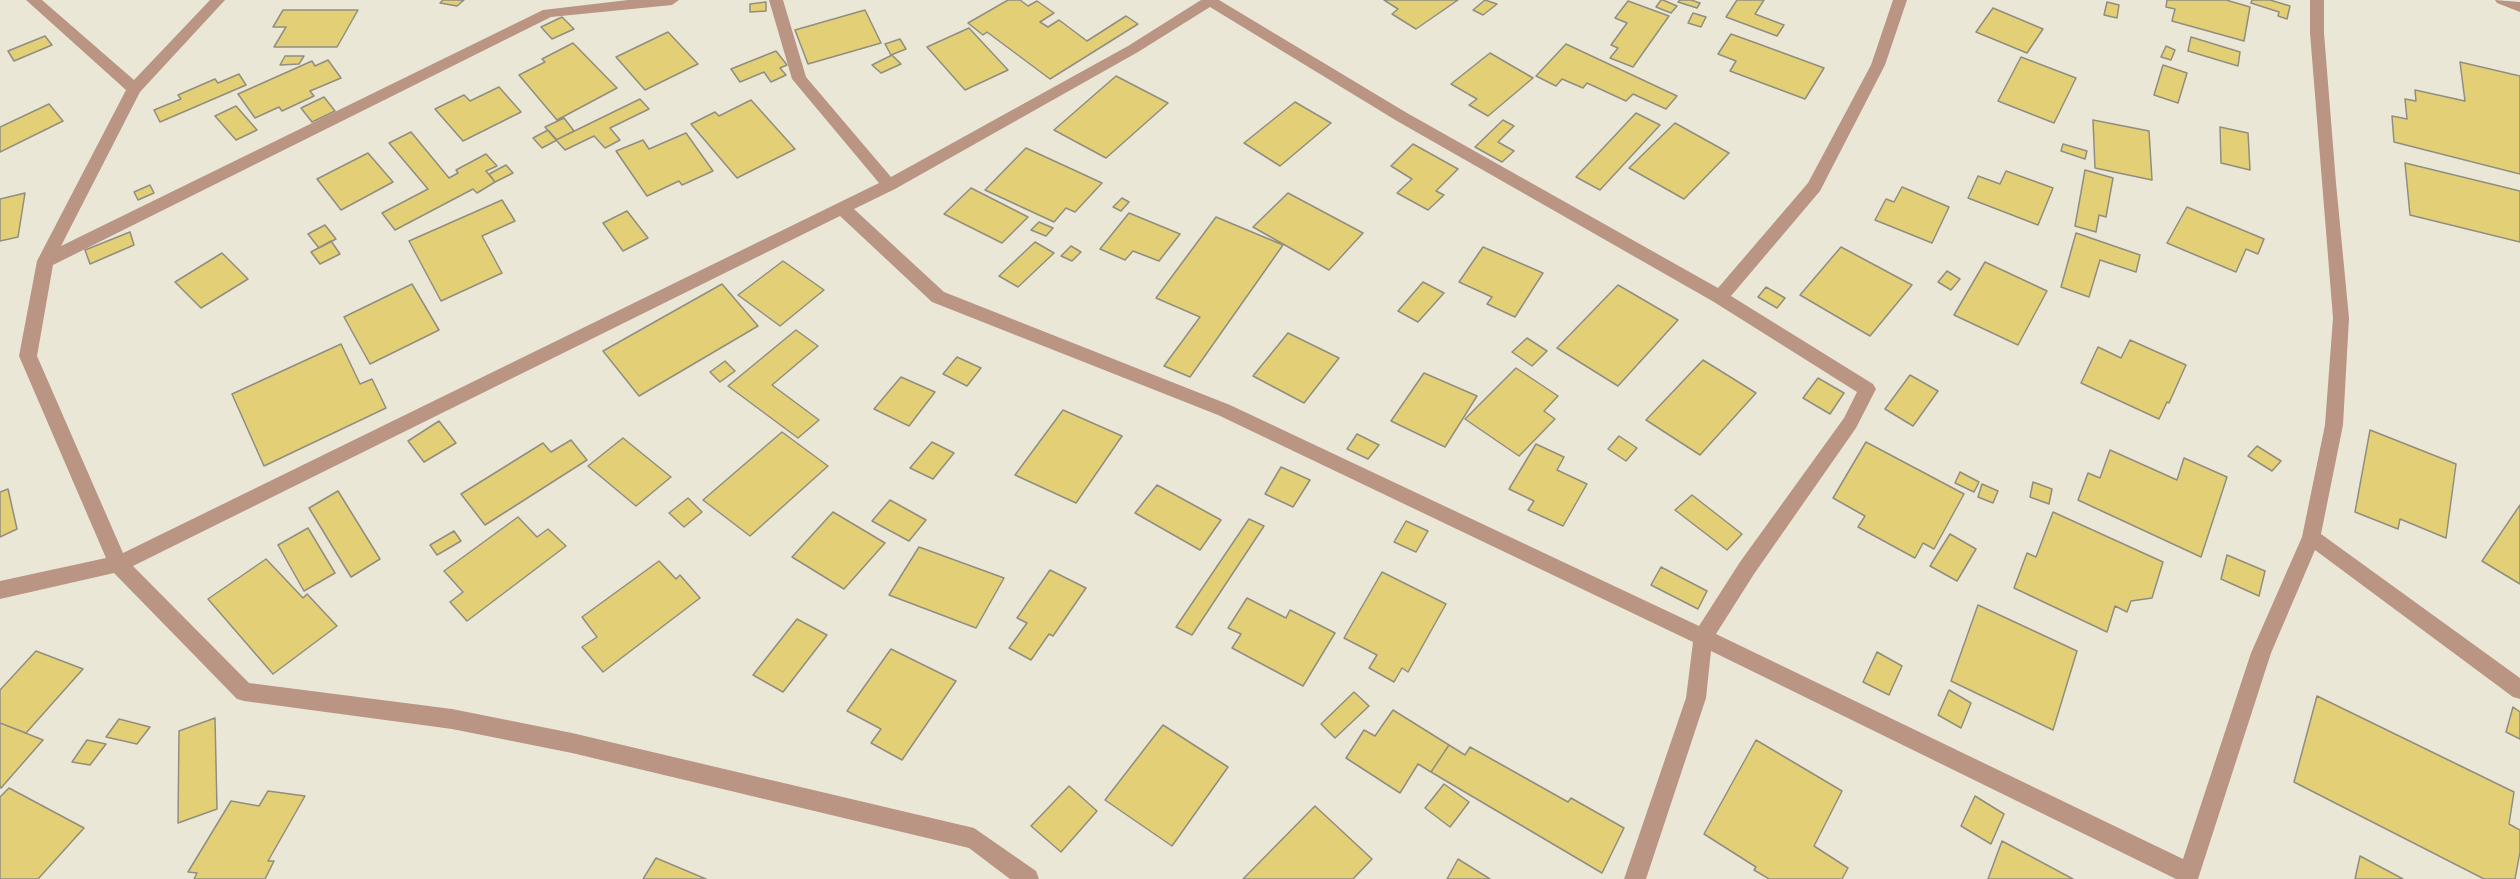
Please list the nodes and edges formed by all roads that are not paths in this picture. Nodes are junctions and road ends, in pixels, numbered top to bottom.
1 (33, 0) edge
2 (218, 0) edge
3 (672, 0) edge
4 (776, 0) edge
5 (1210, 0) edge
6 (1900, 0) edge
7 (2318, 0) edge
8 (2502, 0) edge
9 (2520, 7) edge
10 (134, 89) junction
11 (889, 185) junction
12 (842, 208) junction
13 (45, 261) junction
14 (1719, 297) junction
15 (2311, 537) junction
16 (118, 564) junction
17 (0, 590) edge
18 (1703, 637) junction
19 (2520, 690) edge
20 (2188, 876) edge
21 (1028, 879) edge
22 (1635, 879) edge

1 - 10 street
2 - 10 street
3 - 13 street
4 - 11 street
5 - 11 street
5 - 14 street
6 - 14 street
7 - 15 street
8 - 9 street
10 - 13 street
11 - 12 street
12 - 16 street
12 - 18 street
13 - 16 street
14 - 18 street
15 - 19 street
15 - 20 street
16 - 17 street
16 - 21 street
18 - 20 street
18 - 22 street

